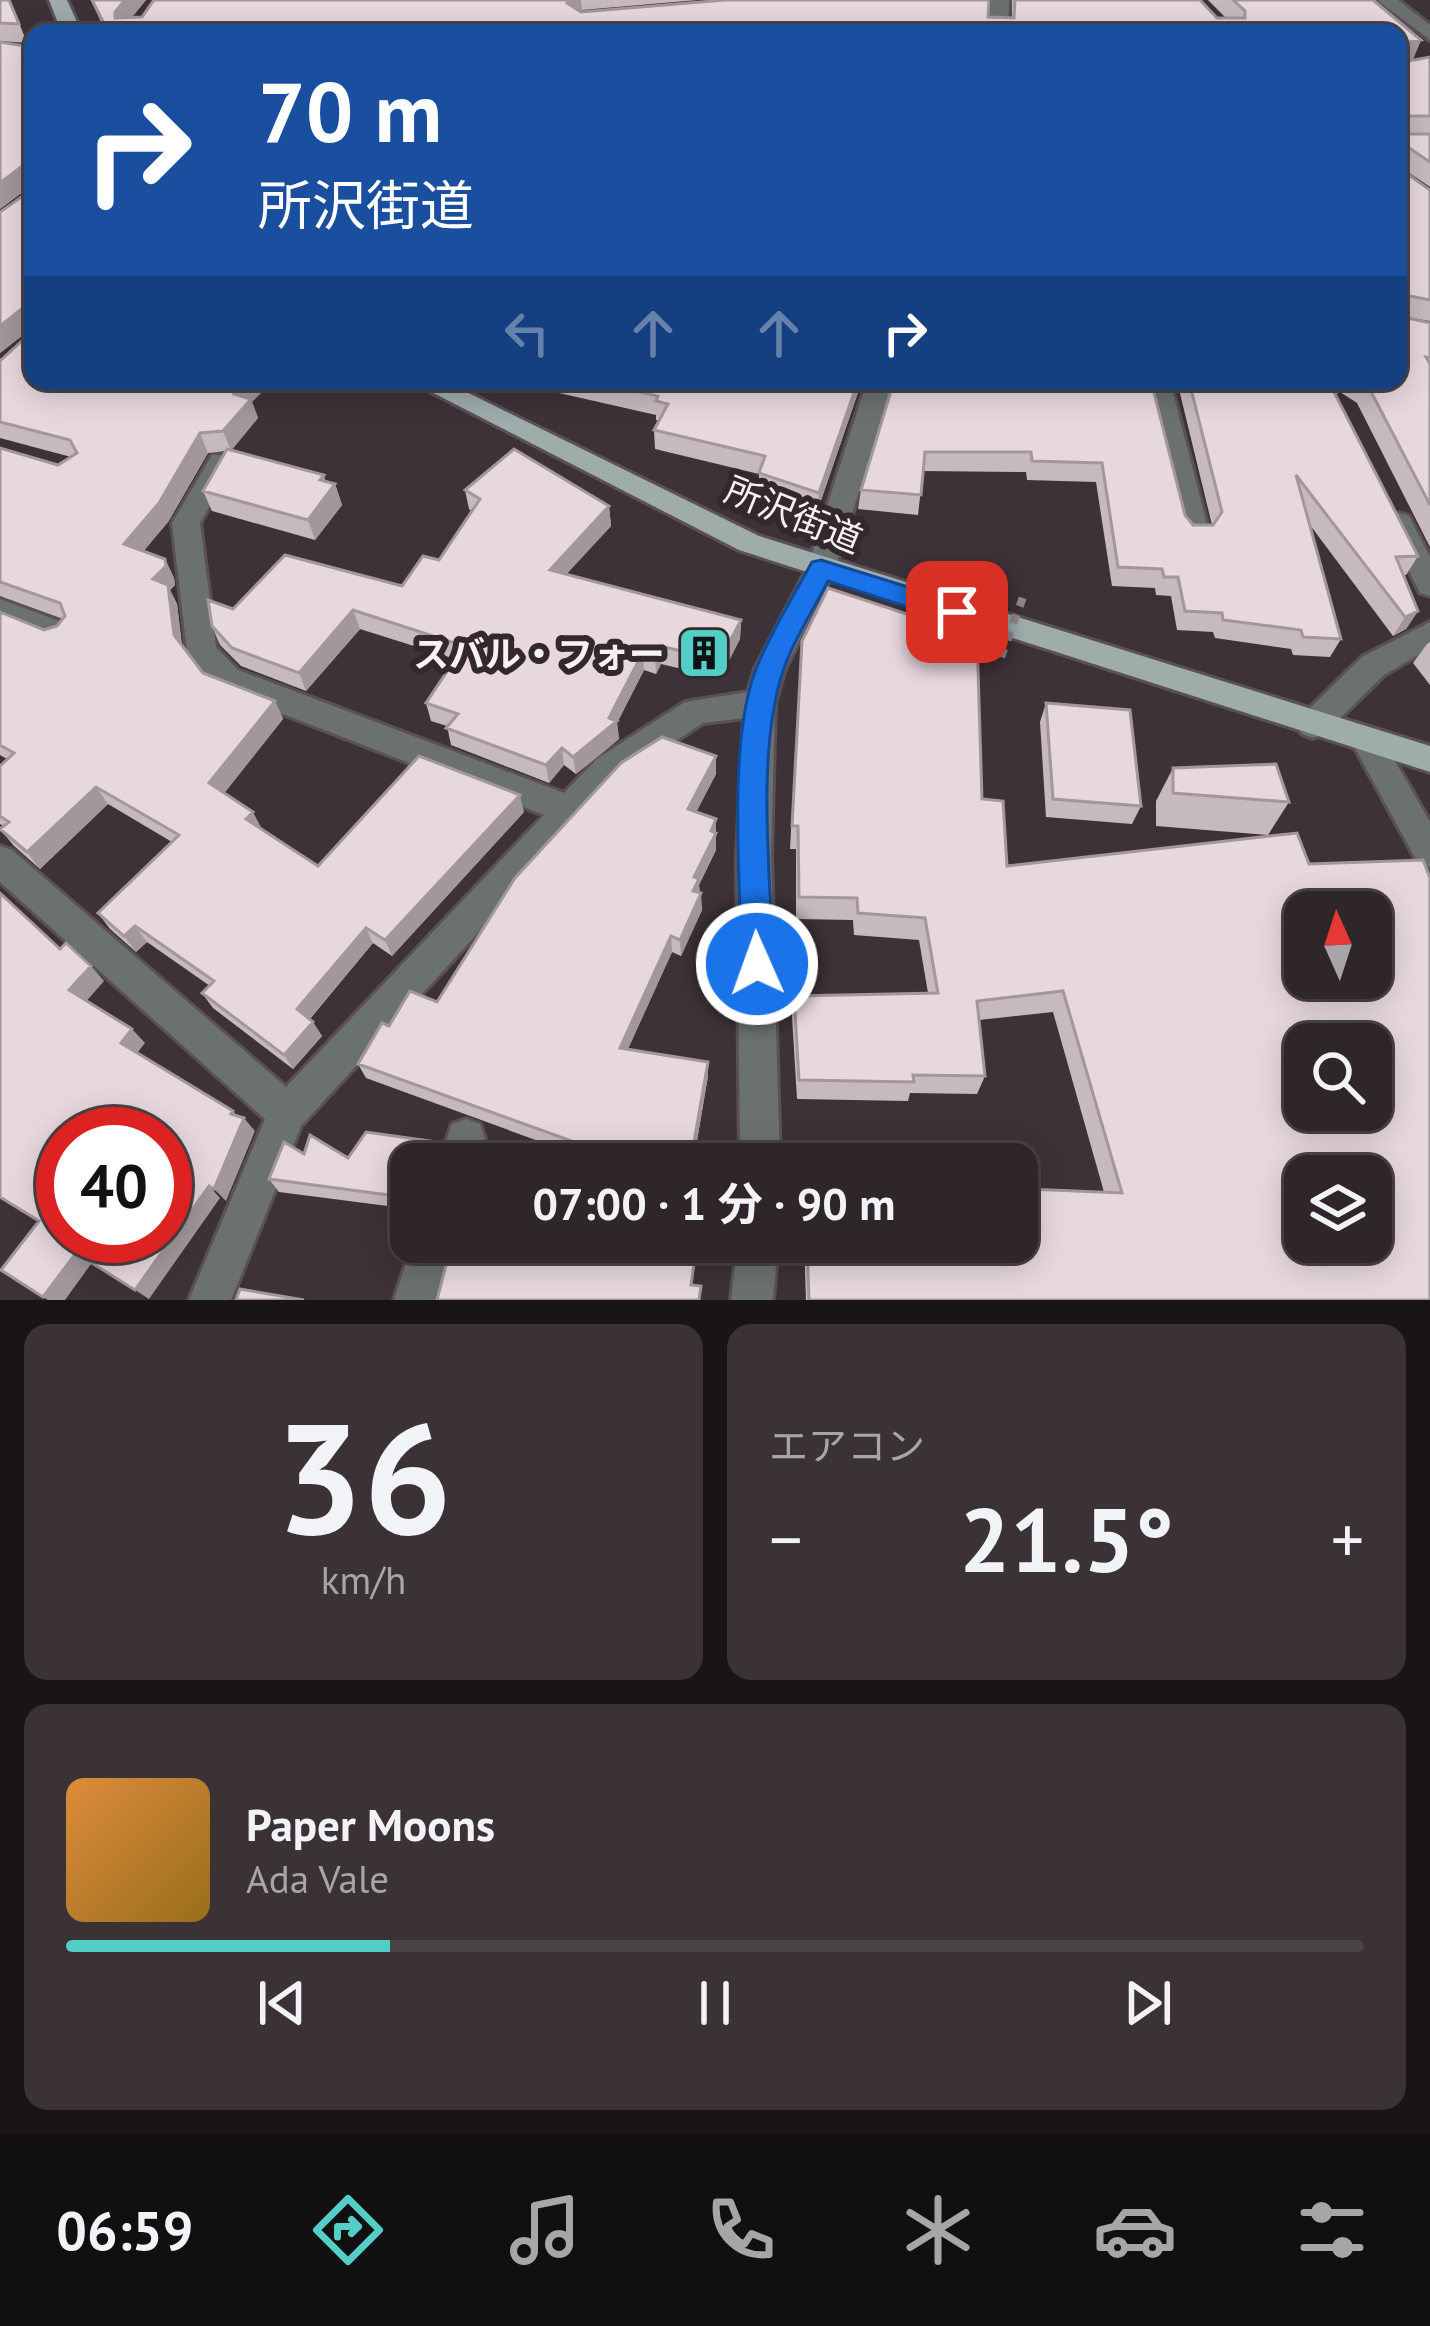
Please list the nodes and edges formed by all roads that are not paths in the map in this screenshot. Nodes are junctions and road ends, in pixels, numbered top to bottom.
1 (1386, 0) edge
2 (1430, 34) edge
3 (441, 390) edge
4 (877, 390) edge
5 (1159, 390) edge
6 (221, 462) edge
7 (1390, 505) edge
8 (1195, 532) edge
9 (821, 569) junction
10 (1430, 586) edge
11 (0, 610) edge
12 (57, 632) edge
13 (1430, 634) edge
14 (760, 703) junction
15 (1313, 725) junction
16 (1366, 739) junction
17 (1430, 759) edge
18 (570, 810) junction
19 (1430, 853) edge
20 (0, 861) edge
21 (286, 1113) junction
22 (760, 1143) edge
23 (426, 1263) edge
24 (756, 1263) edge
25 (210, 1300) edge
26 (415, 1300) edge
27 (752, 1300) edge

1 - 2 street
3 - 9 main road, 所沢街道
4 - 9 street
5 - 8 street
6 - 18 street
7 - 10 street
9 - 14 street
9 - 15 main road, 所沢街道
11 - 12 street
13 - 15 street
14 - 18 street
14 - 22 street
15 - 16 main road, 所沢街道
16 - 17 main road, 所沢街道
16 - 19 street
18 - 21 street
20 - 21 street
21 - 25 street
23 - 26 street
24 - 27 street

